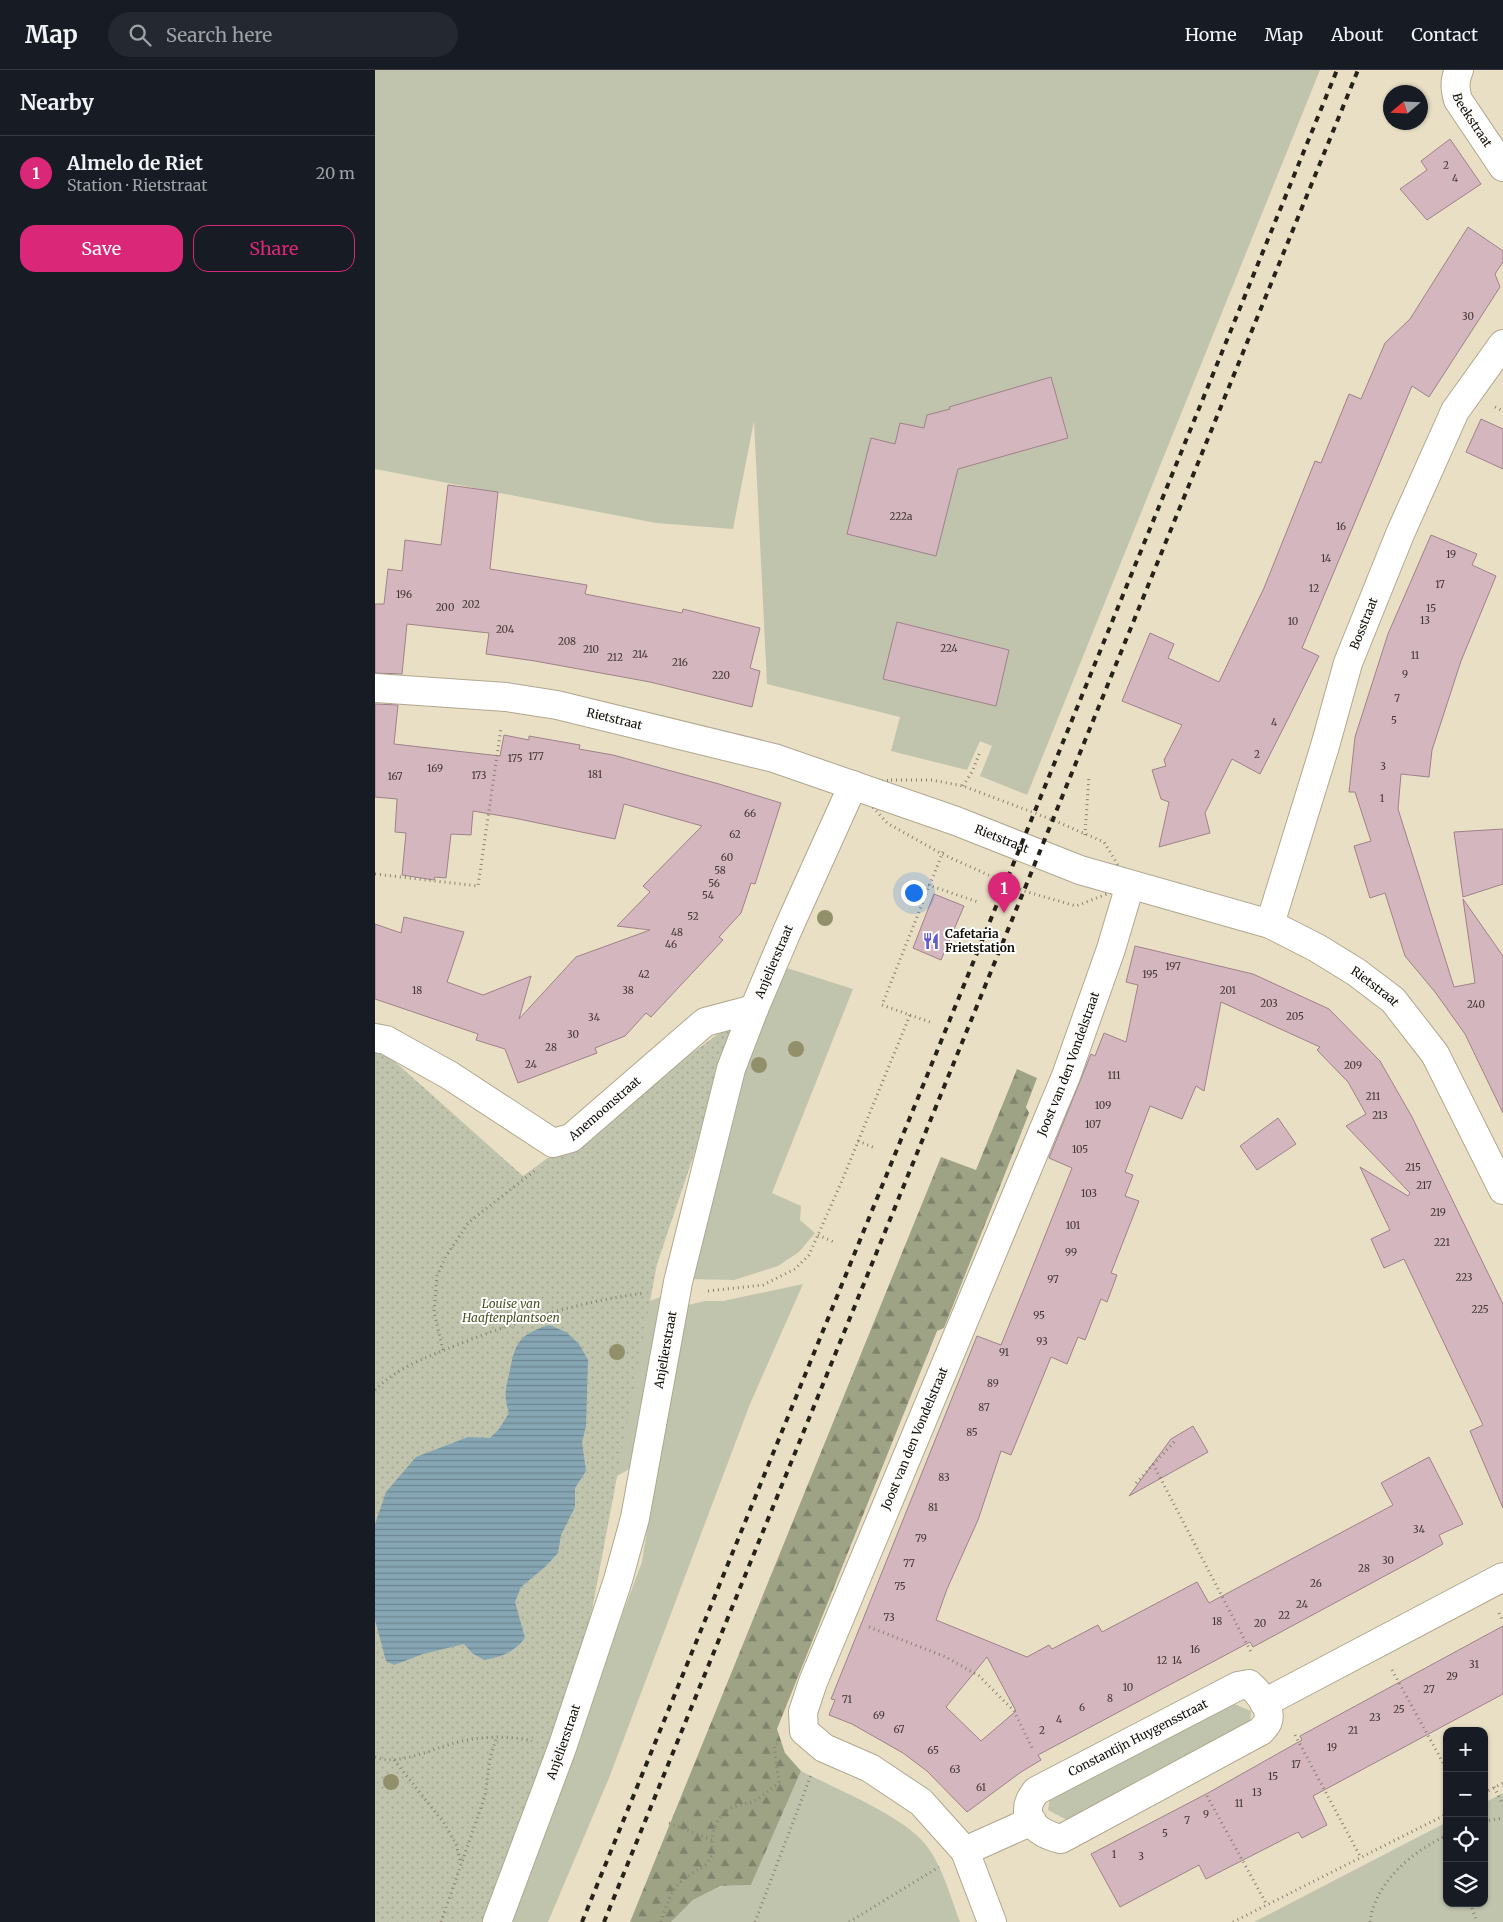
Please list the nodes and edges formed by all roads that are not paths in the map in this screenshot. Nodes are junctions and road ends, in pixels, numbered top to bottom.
1 (1459, 70) edge
2 (1503, 167) edge
3 (1503, 344) edge
4 (375, 688) edge
5 (853, 785) junction
6 (1130, 885) junction
7 (1270, 924) junction
8 (754, 1009) junction
9 (375, 1038) edge
10 (1497, 1161) edge
11 (1503, 1190) edge
12 (1503, 1577) edge
13 (1269, 1700) junction
14 (1032, 1821) junction
15 (965, 1851) junction
16 (497, 1922) edge
17 (992, 1922) edge

1 - 2 street, Beekstraat
3 - 7 street, Bosstraat
4 - 5 street, Rietstraat
5 - 6 street, Rietstraat
5 - 8 street, Anjelierstraat
6 - 7 street, Rietstraat
6 - 15 street, Joost van den Vondelstraat
7 - 10 street, Rietstraat
8 - 9 street, Anemoonstraat
8 - 16 street, Anjelierstraat
10 - 11 street, Rietstraat
12 - 13 street
13 - 14 street
13 - 14 street, Constantijn Huygensstraat
14 - 15 street
15 - 17 street

